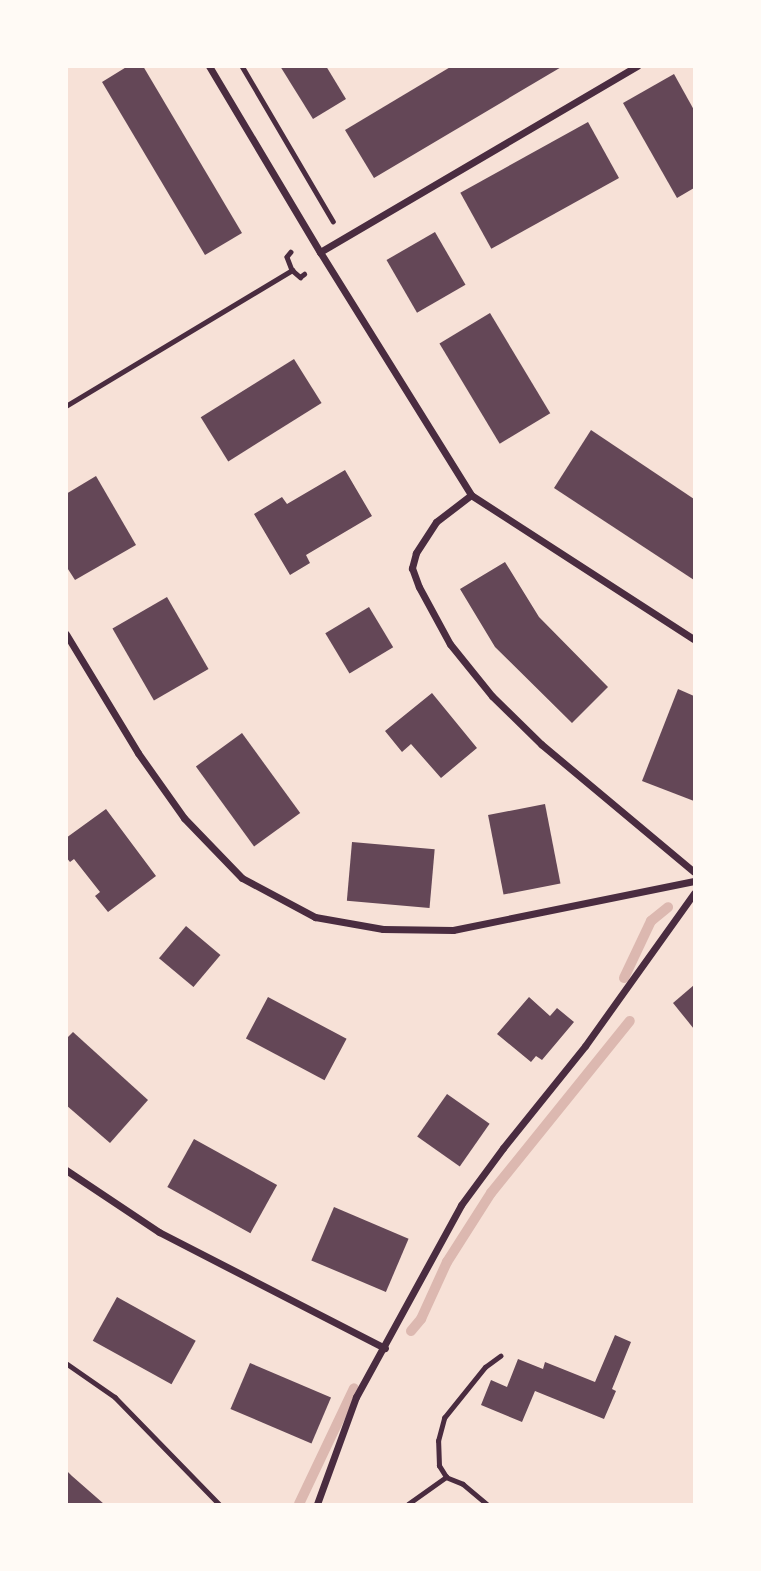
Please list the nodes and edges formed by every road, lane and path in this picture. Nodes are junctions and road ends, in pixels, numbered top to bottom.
1 (209, 66) edge
2 (242, 66) edge
3 (637, 66) edge
4 (333, 222) dead end
5 (291, 252) dead end
6 (320, 252) junction
7 (290, 271) junction
8 (304, 274) dead end
9 (66, 406) edge
10 (471, 495) junction
11 (66, 634) edge
12 (695, 639) edge
13 (695, 872) edge
14 (695, 881) edge
15 (695, 893) edge
16 (66, 1170) edge
17 (385, 1348) junction
18 (500, 1356) dead end
19 (66, 1363) edge
20 (446, 1477) junction
21 (219, 1504) edge
22 (317, 1504) edge
23 (408, 1504) edge
24 (487, 1504) edge

1 - 6 street
2 - 4 path
3 - 6 street
5 - 7 path
6 - 10 street
7 - 8 path
7 - 9 path
10 - 12 street
10 - 13 street
11 - 14 street
15 - 17 street
16 - 17 street
17 - 22 street
18 - 20 path
19 - 21 path
20 - 23 path
20 - 24 path

